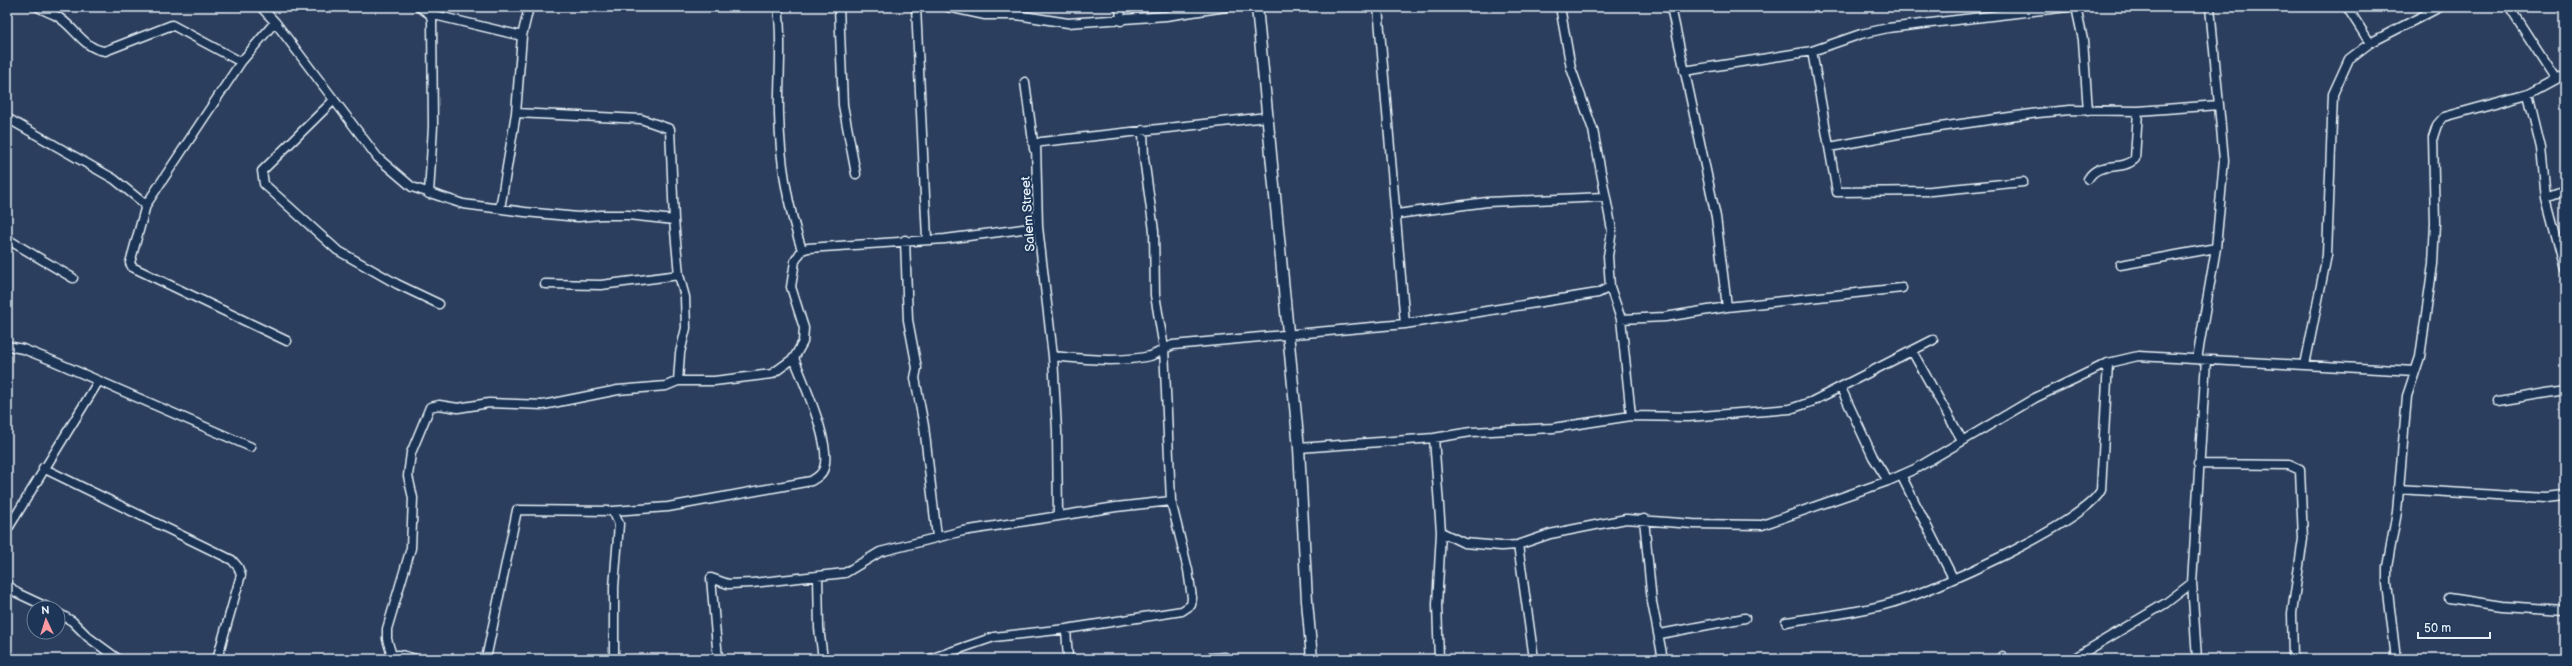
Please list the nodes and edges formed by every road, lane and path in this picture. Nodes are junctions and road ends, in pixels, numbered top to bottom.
1 (38, 7) edge
2 (261, 7) edge
3 (419, 7) edge
4 (529, 7) edge
5 (778, 7) edge
6 (839, 7) edge
7 (916, 7) edge
8 (948, 7) edge
9 (1120, 7) edge
10 (1226, 7) edge
11 (1257, 7) edge
12 (1378, 7) edge
13 (1560, 7) edge
14 (1671, 7) edge
15 (2068, 7) edge
16 (2076, 7) edge
17 (2210, 7) edge
18 (2347, 7) edge
19 (2440, 7) edge
20 (2509, 7) edge
21 (48, 10) edge
22 (1017, 11) edge
23 (430, 14) junction
24 (1121, 21) junction
25 (275, 22) junction
26 (522, 36) junction
27 (2370, 42) junction
28 (1812, 51) junction
29 (241, 62) junction
30 (1684, 71) junction
31 (2565, 74) edge
32 (2555, 78) junction
33 (1025, 82) dead end
34 (2528, 94) junction
35 (334, 100) junction
36 (2219, 105) junction
37 (2088, 111) junction
38 (2138, 111) junction
39 (516, 113) junction
40 (1267, 117) junction
41 (7, 118) edge
42 (1143, 130) junction
43 (1830, 147) junction
44 (1035, 152) junction
45 (856, 174) dead end
46 (2088, 179) dead end
47 (2024, 182) dead end
48 (2565, 191) edge
49 (429, 194) junction
50 (1604, 197) junction
51 (2546, 198) junction
52 (146, 205) junction
53 (500, 209) junction
54 (1397, 214) junction
55 (674, 220) junction
56 (1038, 226) junction
57 (7, 239) edge
58 (927, 239) junction
59 (905, 240) junction
60 (2216, 248) junction
61 (802, 250) junction
62 (2120, 265) dead end
63 (2565, 269) edge
64 (679, 275) junction
65 (73, 278) dead end
66 (545, 284) dead end
67 (1610, 287) junction
68 (1902, 288) dead end
69 (439, 304) dead end
70 (1727, 307) junction
71 (1621, 318) junction
72 (1405, 324) junction
73 (1289, 335) junction
74 (1933, 340) dead end
75 (286, 341) dead end
76 (7, 346) edge
77 (1164, 348) junction
78 (1912, 351) junction
79 (1053, 356) junction
80 (794, 358) junction
81 (2197, 359) junction
82 (2206, 360) junction
83 (2108, 362) junction
84 (2305, 365) junction
85 (2415, 371) junction
86 (678, 381) junction
87 (98, 382) junction
88 (1841, 388) junction
89 (2565, 390) edge
90 (2498, 401) dead end
91 (1631, 416) junction
92 (1434, 438) junction
93 (1962, 440) junction
94 (251, 447) dead end
95 (1299, 448) junction
96 (2198, 464) junction
97 (43, 468) junction
98 (1901, 475) junction
99 (1888, 481) junction
100 (2398, 489) junction
101 (2565, 496) edge
102 (1171, 501) junction
103 (613, 511) junction
104 (1058, 516) junction
105 (1644, 519) junction
106 (7, 530) edge
107 (1441, 532) junction
108 (937, 537) junction
109 (1518, 545) junction
110 (818, 576) junction
111 (1953, 578) junction
112 (2192, 583) junction
113 (7, 584) edge
114 (2449, 598) dead end
115 (32, 600) edge
116 (2565, 610) edge
117 (66, 617) edge
118 (1745, 618) dead end
119 (1786, 622) dead end
120 (1066, 629) junction
121 (1660, 634) junction
122 (390, 658) edge
123 (118, 659) edge
124 (217, 659) edge
125 (415, 659) edge
126 (486, 659) edge
127 (614, 659) edge
128 (718, 659) edge
129 (823, 659) edge
130 (930, 659) edge
131 (1068, 659) edge
132 (1196, 659) edge
133 (1227, 659) edge
134 (1312, 659) edge
135 (1439, 659) edge
136 (1534, 659) edge
137 (1662, 659) edge
138 (2073, 659) edge
139 (2197, 659) edge
140 (2293, 659) edge
141 (2396, 659) edge

1 - 21 street
2 - 25 street
3 - 23 street
4 - 26 street
5 - 61 street
6 - 45 street
7 - 58 street
8 - 22 street
9 - 24 street
10 - 24 street
11 - 40 street
12 - 54 street
13 - 50 street
14 - 30 street
15 - 28 street
16 - 37 street
17 - 36 street
18 - 27 street
19 - 27 street
20 - 32 street
21 - 29 street
22 - 24 street
23 - 26 street
23 - 49 street
25 - 29 street
25 - 35 street
26 - 39 street
27 - 84 street
28 - 30 street
28 - 43 street
29 - 52 street
30 - 70 street
31 - 32 street
32 - 34 street
33 - 44 street, Salem Street
34 - 51 street
34 - 85 street
35 - 49 street
35 - 69 street
36 - 38 street
36 - 60 street
37 - 38 street
37 - 43 street
38 - 46 street
39 - 53 street
39 - 55 street
40 - 42 street
40 - 73 street
41 - 52 street
42 - 44 street
42 - 77 street
43 - 47 street
44 - 56 street, Salem Street
48 - 51 street
49 - 53 street
50 - 54 street
50 - 67 street
51 - 63 street
52 - 75 street
53 - 55 street
54 - 72 street
55 - 64 street
56 - 58 street
56 - 79 street, Salem Street
57 - 65 street
58 - 59 street
59 - 61 street
59 - 108 street
60 - 62 street
60 - 81 street
61 - 80 street
64 - 66 street
64 - 86 street
67 - 71 street
67 - 72 street
68 - 70 street
70 - 71 street
71 - 91 street
72 - 73 street
73 - 77 street
73 - 95 street
74 - 78 street
76 - 87 street
77 - 79 street
77 - 102 street
78 - 88 street
78 - 93 street
79 - 104 street, Salem Street
80 - 86 street
80 - 103 street
81 - 82 street
81 - 83 street
82 - 84 street
82 - 96 street
83 - 93 street
83 - 111 street
84 - 85 street
85 - 100 street
86 - 122 street
87 - 94 street
87 - 97 street
88 - 91 street
88 - 99 street
89 - 90 street
91 - 92 street
92 - 95 street
92 - 107 street
93 - 98 street
95 - 134 street
96 - 112 street
96 - 140 street
97 - 106 street
97 - 124 street
98 - 99 street
98 - 111 street
99 - 105 street
100 - 101 street
100 - 141 street
102 - 104 street
102 - 120 street
103 - 126 street
103 - 127 street
104 - 108 street
105 - 109 street
105 - 121 street
107 - 109 street
107 - 135 street
108 - 110 street
109 - 136 street
110 - 128 street
110 - 129 street
111 - 119 street
112 - 138 street
112 - 139 street
113 - 115 street
114 - 116 street
117 - 123 street
118 - 121 street
120 - 130 street
120 - 131 street
121 - 137 street
122 - 125 street
132 - 133 street

